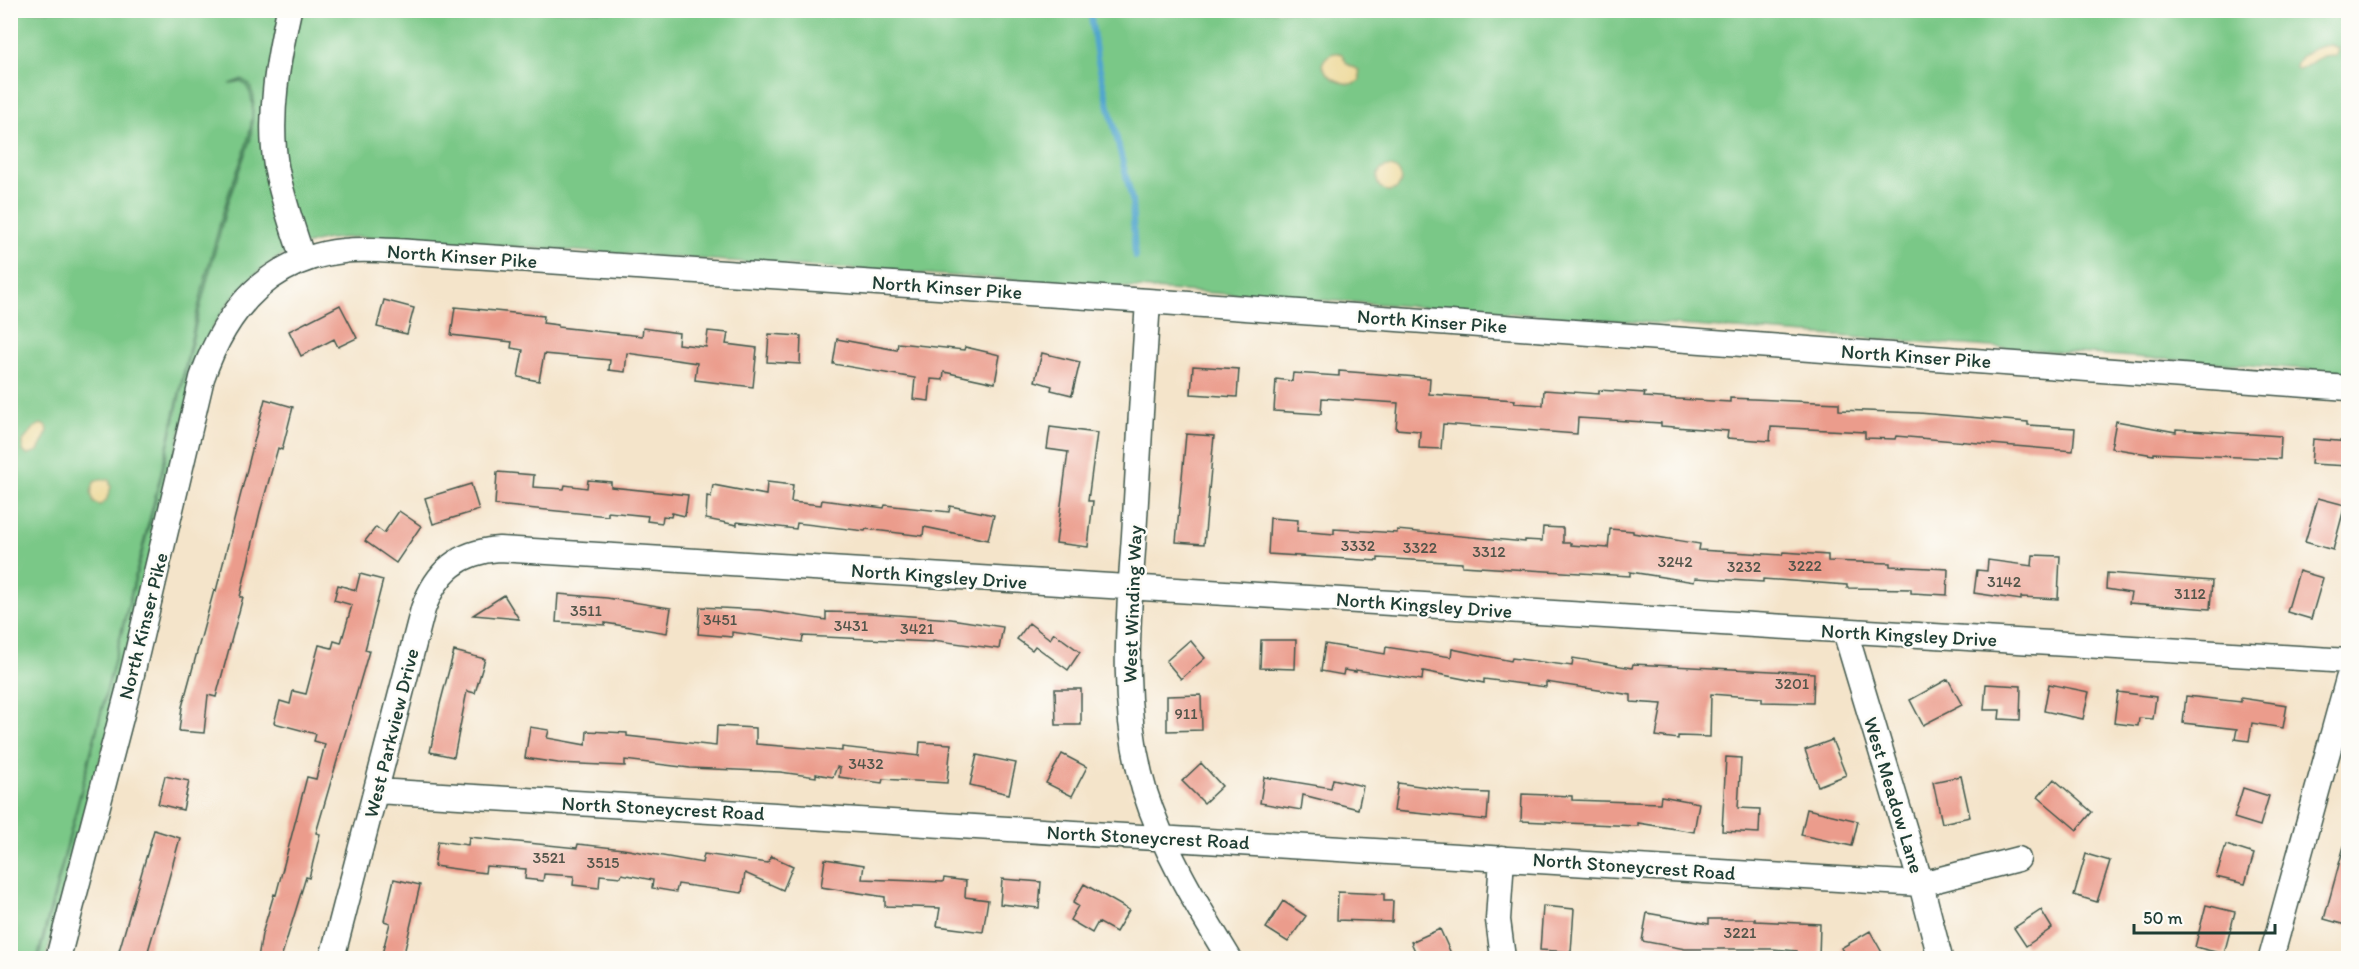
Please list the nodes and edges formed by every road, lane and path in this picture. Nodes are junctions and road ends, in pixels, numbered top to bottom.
1 (289, 10) edge
2 (303, 259) junction
3 (1148, 301) junction
4 (2349, 388) edge
5 (499, 549) joint
6 (1131, 587) junction
7 (1845, 631) junction
8 (2349, 661) edge
9 (2349, 679) edge
10 (376, 791) junction
11 (1162, 838) junction
12 (1502, 858) junction
13 (2018, 859) dead end
14 (1921, 884) junction
15 (58, 958) edge
16 (332, 958) edge
17 (1229, 958) edge
18 (1503, 958) edge
19 (1941, 958) edge
20 (2271, 958) edge

1 - 2 street
2 - 3 street, North Kinser Pike
2 - 15 street, North Kinser Pike
3 - 4 street, North Kinser Pike
3 - 6 street, West Winding Way
5 - 6 street, North Kingsley Drive
5 - 10 street, West Parkview Drive
6 - 7 street, North Kingsley Drive
6 - 11 street, West Winding Way
7 - 8 street, North Kingsley Drive
7 - 14 street, West Meadow Lane
9 - 20 street
10 - 11 street, North Stoneycrest Road
10 - 16 street, West Parkview Drive
11 - 12 street, North Stoneycrest Road
11 - 17 street, West Winding Way
12 - 14 street, North Stoneycrest Road
12 - 18 street
13 - 14 street, North Stoneycrest Road
14 - 19 street, West Meadow Lane

